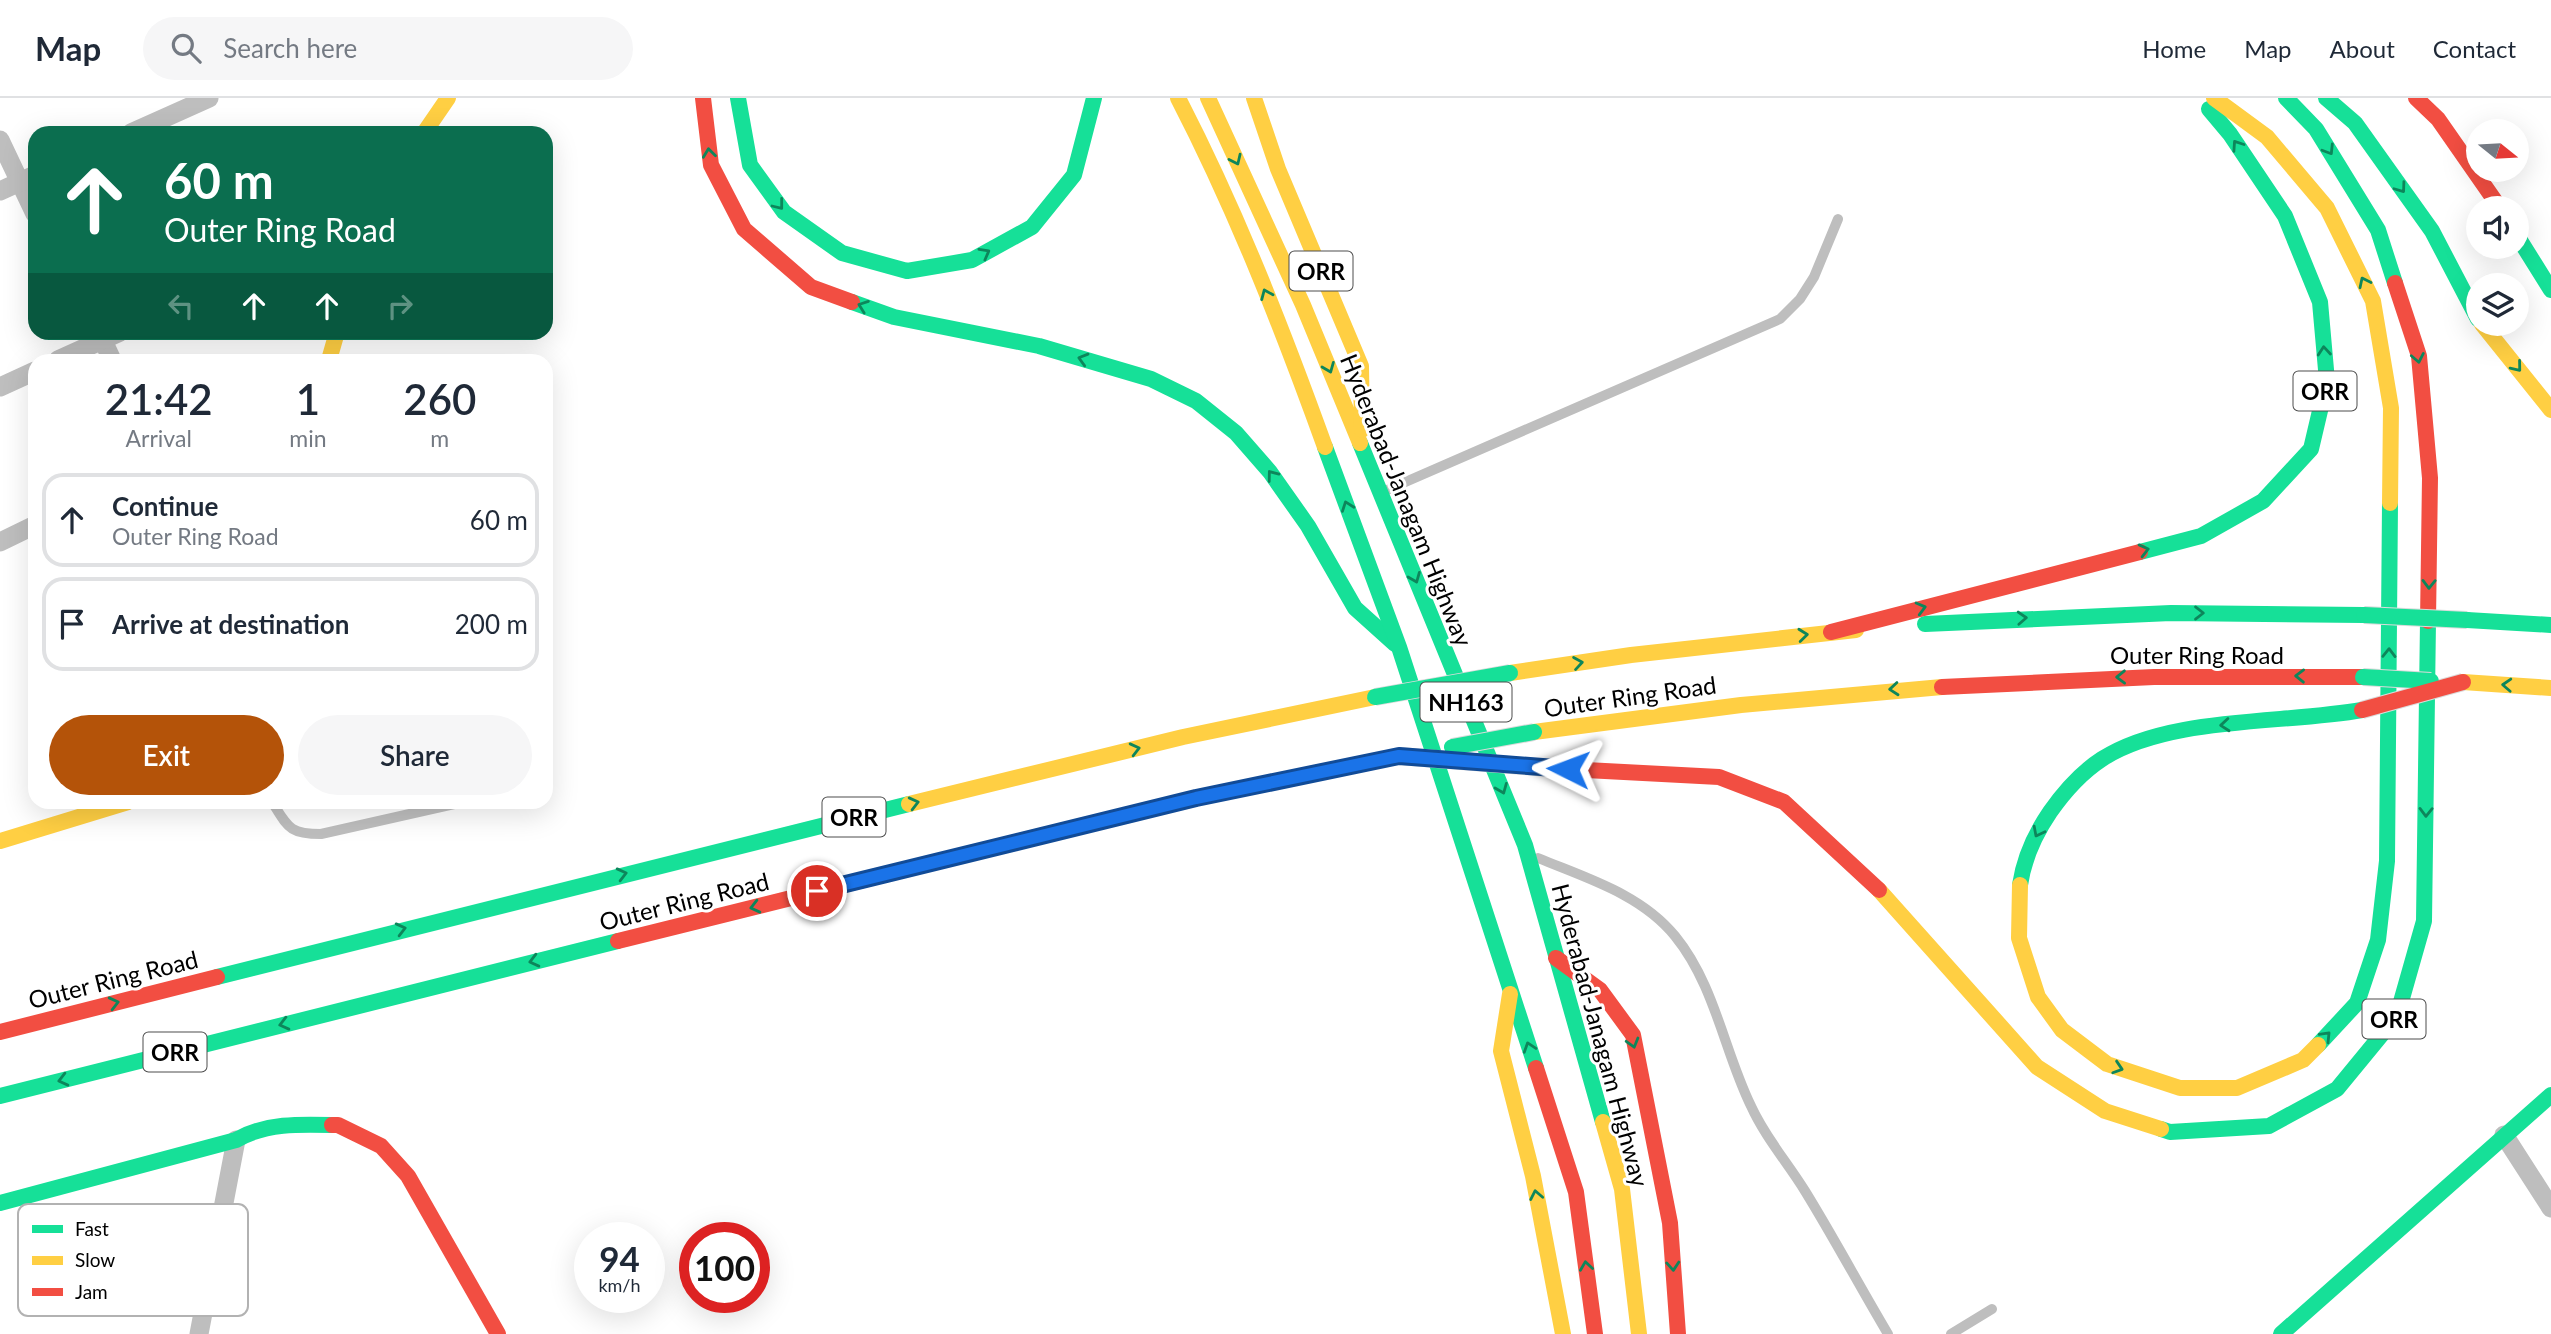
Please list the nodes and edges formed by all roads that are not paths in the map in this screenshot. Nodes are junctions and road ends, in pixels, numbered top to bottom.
1 (209, 98) edge
2 (448, 98) edge
3 (703, 98) edge
4 (738, 98) edge
5 (1094, 98) edge
6 (1178, 98) edge
7 (1208, 98) edge
8 (1254, 98) edge
9 (2199, 98) edge
10 (2214, 98) edge
11 (2286, 98) edge
12 (2326, 98) edge
13 (2416, 98) edge
14 (147, 126) edge
15 (429, 126) edge
16 (0, 140) edge
17 (27, 179) edge
18 (0, 191) edge
19 (2492, 196) edge
20 (1838, 219) dead end
21 (2529, 255) edge
22 (2551, 290) edge
23 (2466, 296) edge
24 (2492, 336) edge
25 (97, 340) edge
26 (70, 354) edge
27 (28, 374) edge
28 (0, 387) edge
29 (2551, 410) edge
30 (1362, 449) junction
31 (1380, 494) junction
32 (28, 528) edge
33 (0, 542) edge
34 (2551, 625) edge
35 (1831, 632) junction
36 (1399, 647) junction
37 (2463, 682) junction
38 (2551, 688) edge
39 (1399, 756) junction
40 (105, 809) edge
41 (277, 809) edge
42 (432, 809) edge
43 (0, 841) edge
44 (1527, 854) junction
45 (1556, 958) junction
46 (1510, 989) junction
47 (0, 1032) edge
48 (2551, 1095) edge
49 (0, 1096) edge
50 (2504, 1135) junction
51 (236, 1140) junction
52 (0, 1203) edge
53 (224, 1204) edge
54 (2551, 1208) edge
55 (1992, 1309) dead end
56 (202, 1316) edge
57 (199, 1334) edge
58 (498, 1334) edge
59 (1563, 1334) edge
60 (1595, 1334) edge
61 (1639, 1334) edge
62 (1678, 1334) edge
63 (1888, 1334) edge
64 (1951, 1334) edge
65 (2281, 1334) edge

1 - 14 street
2 - 15 main road
36 -> 3 main road
4 -> 5 main road
36 -> 6 main road, NH163
7 -> 30 main road, Hyderabad-Janagam Highway / NH163
8 - 30 main road, ORR
35 -> 9 main road, ORR
37 -> 10 main road, ORR, bridge
11 -> 39 main road, ORR, bridge
12 -> 23 main road
13 - 19 main road
16 - 17 street
17 - 18 street
20 - 31 lane
21 - 22 main road
24 -> 29 main road
25 - 26 street
27 - 28 street
30 - 31 main road, Hyderabad-Janagam Highway / NH163
31 -> 44 main road, Hyderabad-Janagam Highway / NH163
32 - 33 street
35 -> 34 main road, Outer Ring Road / ORR, bridge
47 -> 35 main road, Outer Ring Road / ORR, bridge
36 - 46 main road, NH163
38 -> 37 main road, Outer Ring Road / ORR
37 -> 39 main road, Outer Ring Road / ORR, bridge
39 -> 49 main road, Outer Ring Road / ORR
40 - 43 main road
41 - 42 lane
44 - 45 main road, Hyderabad-Janagam Highway / NH163
44 - 63 lane
45 - 61 main road, Hyderabad-Janagam Highway / NH163
45 -> 62 main road
59 -> 46 main road
60 -> 46 main road, NH163
48 - 50 main road
50 - 54 street
50 - 65 main road
51 - 52 main road
51 - 53 street
51 - 58 main road
55 - 64 lane
56 - 57 street

